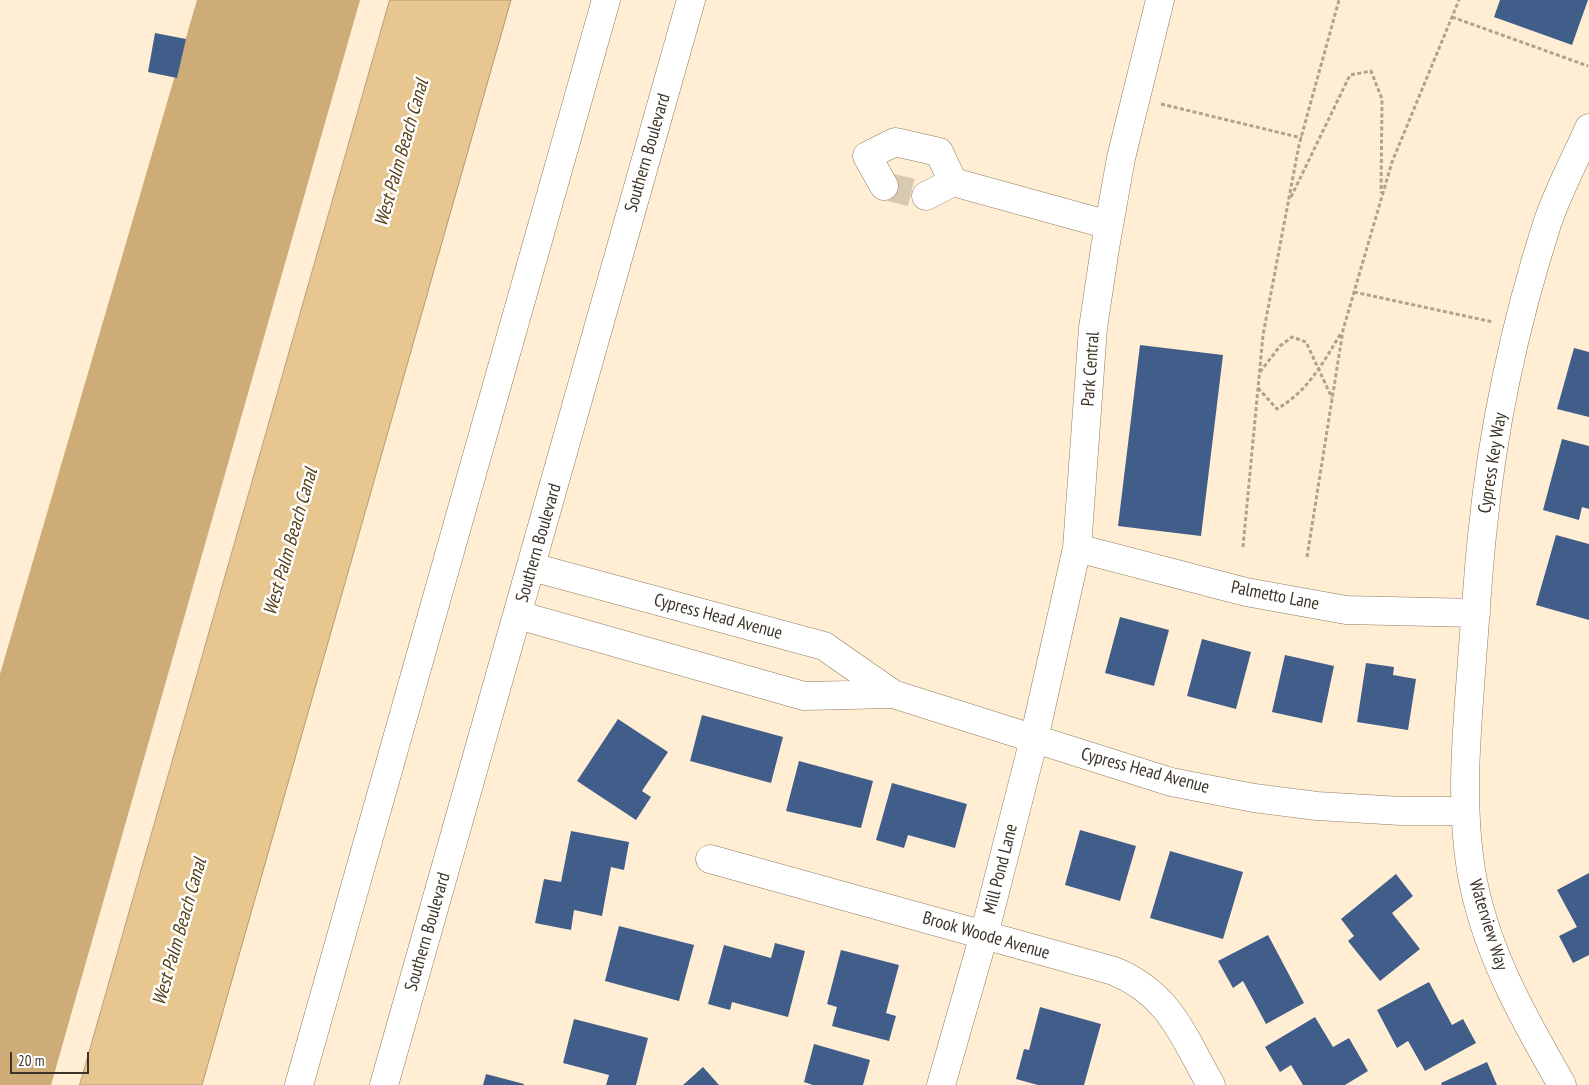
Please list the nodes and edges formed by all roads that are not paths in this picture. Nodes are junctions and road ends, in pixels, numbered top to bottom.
1 (606, 0) edge
2 (691, 0) edge
3 (1160, 0) edge
4 (1589, 128) edge
5 (953, 182) junction
6 (884, 186) dead end
7 (926, 196) tunnel mouth
8 (1109, 225) junction
9 (1078, 548) junction
10 (532, 567) junction
11 (1476, 613) junction
12 (518, 615) junction
13 (893, 694) junction
14 (1034, 739) junction
15 (1465, 812) junction
16 (710, 859) dead end
17 (984, 935) junction
18 (300, 1085) edge
19 (384, 1085) edge
20 (941, 1085) edge
21 (1211, 1085) edge
22 (1562, 1085) edge

1 - 18 main road
2 - 10 main road, Southern Boulevard
3 - 8 main road, Park Central
4 - 11 main road, Cypress Key Way
5 - 6 main road
5 - 7 main road
5 - 8 main road
8 - 9 main road, Park Central
9 - 11 main road, Palmetto Lane
9 - 14 main road, Park Central
10 - 12 main road, Southern Boulevard
10 - 13 main road, Cypress Head Avenue
11 - 15 main road, Cypress Key Way
12 - 13 main road, Cypress Head Avenue
12 - 19 main road, Southern Boulevard
13 - 14 main road, Cypress Head Avenue
14 - 15 main road, Cypress Head Avenue
14 - 17 main road, Mill Pond Lane
15 - 22 main road, Waterview Way
16 - 17 main road, Brook Woode Avenue
17 - 20 main road, Mill Pond Lane
17 - 21 main road, Brook Woode Avenue

